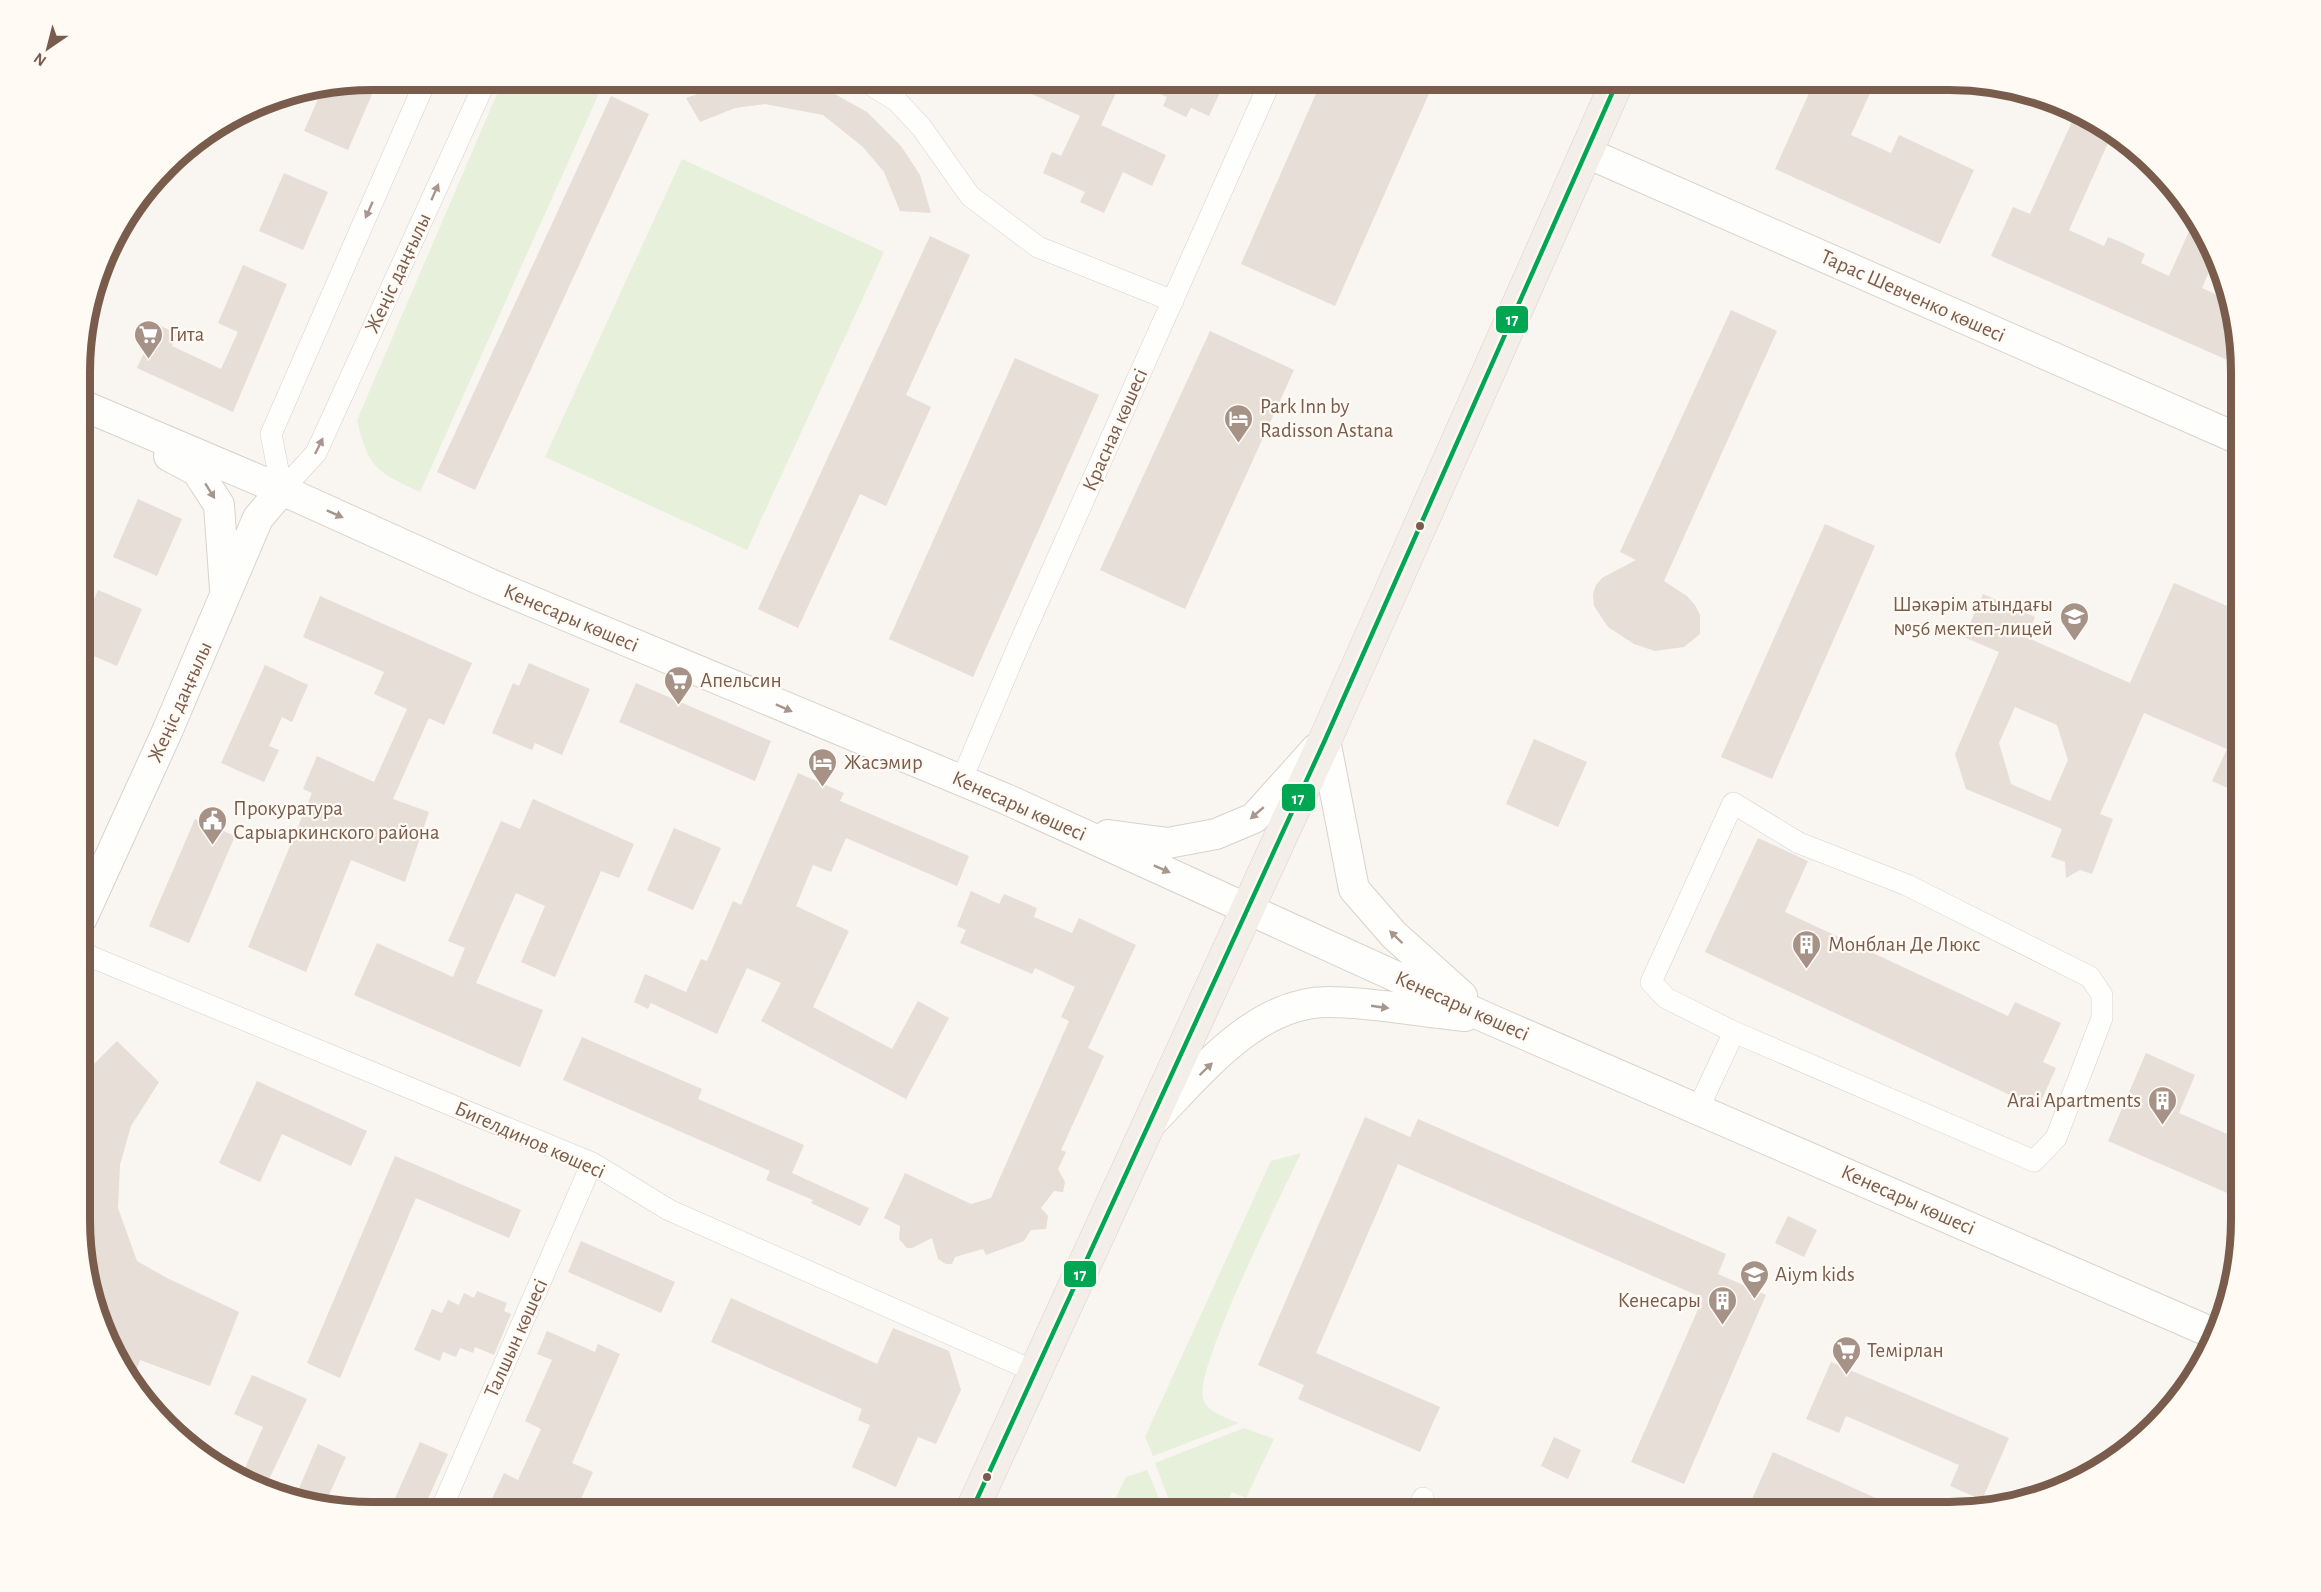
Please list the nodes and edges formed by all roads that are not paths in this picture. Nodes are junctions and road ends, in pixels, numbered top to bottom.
1 (422, 90) edge
2 (481, 90) edge
3 (879, 90) edge
4 (1267, 90) edge
5 (1614, 90) edge
6 (1586, 152) junction
7 (1173, 301) junction
8 (90, 409) edge
9 (90, 409) edge
10 (2231, 436) edge
11 (282, 490) junction
12 (225, 595) junction
13 (1325, 740) junction
14 (961, 781) junction
15 (1070, 828) junction
16 (90, 900) edge
17 (1249, 908) junction
18 (90, 956) edge
19 (1487, 1018) junction
20 (1734, 1032) junction
21 (1698, 1109) junction
22 (1149, 1125) junction
23 (592, 1163) junction
24 (2209, 1331) edge
25 (1036, 1372) junction
26 (444, 1502) edge
27 (976, 1502) edge

1 -> 11 street
11 -> 2 street, Жеңіс даңғылы
3 - 7 street
4 - 7 street, Красная көшесі
5 - 6 main road
6 - 10 street, Тарас Шевченко көшесі
6 - 13 main road
7 - 14 street, Красная көшесі
8 - 11 street, Кенесары көшесі
9 -> 12 street
11 - 12 street, Жеңіс даңғылы
11 -> 14 street, Кенесары көшесі
12 - 16 street, Жеңіс даңғылы
13 -> 15 street
13 - 17 main road
19 -> 13 street
14 - 15 street, Кенесары көшесі
15 -> 17 street, Кенесары көшесі
17 - 19 street, Кенесары көшесі
17 - 22 main road
18 - 23 street, Бигелдинов көшесі
19 - 21 street, Кенесары көшесі
22 -> 19 street
20 - 20 street
20 - 21 street
21 - 24 street, Кенесары көшесі
22 - 25 main road
23 - 25 street, Бигелдинов көшесі
23 - 26 street, Талшын көшесі
25 - 27 main road

